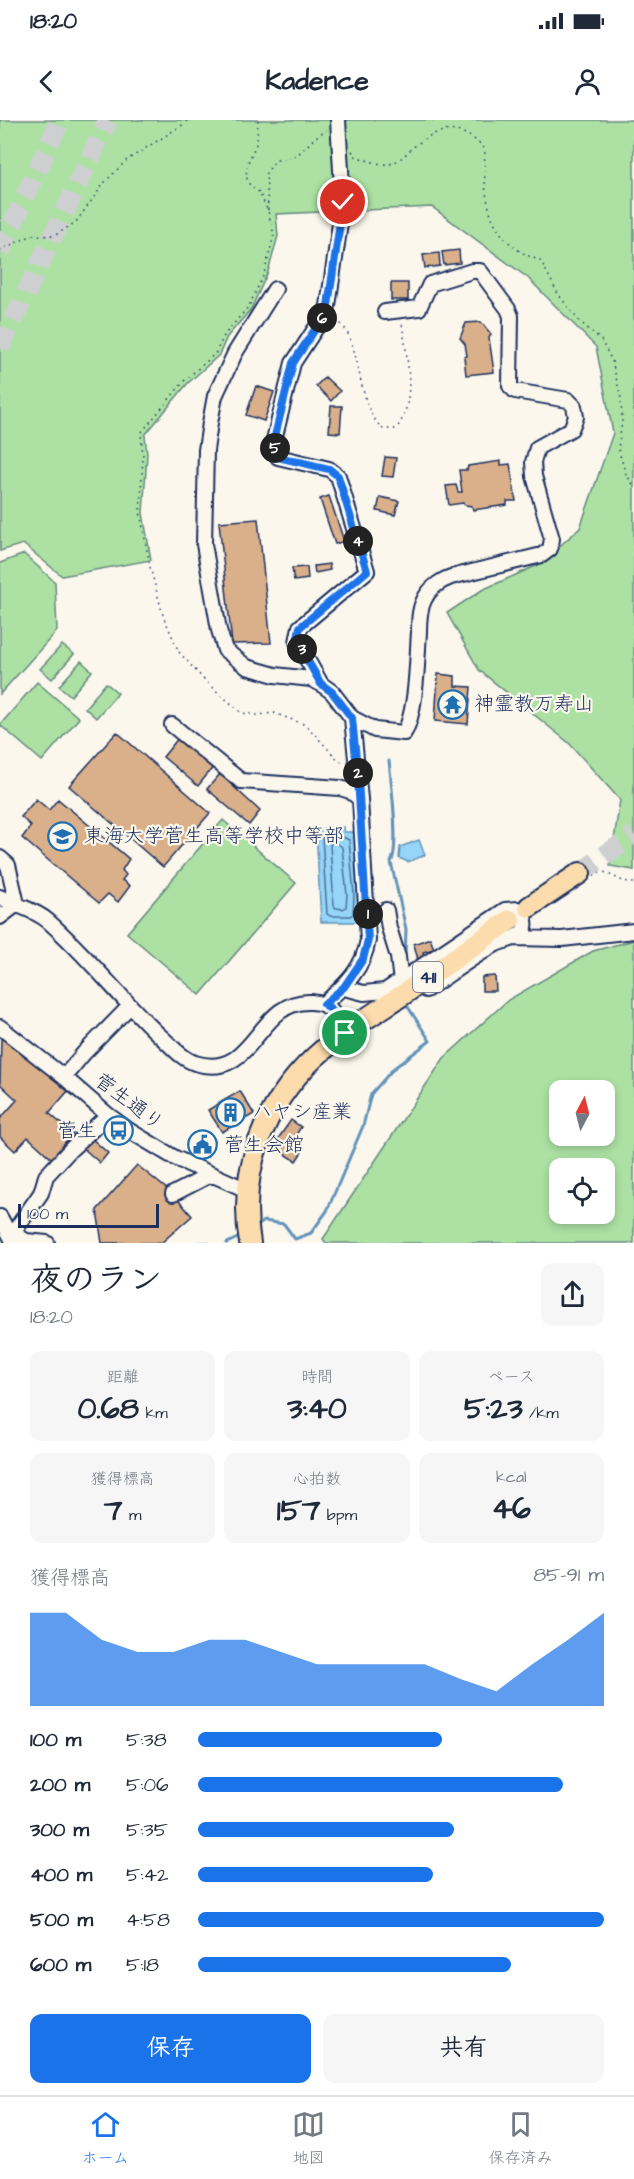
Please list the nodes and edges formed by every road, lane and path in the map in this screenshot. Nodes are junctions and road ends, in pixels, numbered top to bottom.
1 (188, 120) edge
2 (338, 123) edge
3 (349, 146) dead end
4 (268, 211) dead end
5 (0, 250) edge
6 (275, 290) dead end
7 (401, 310) junction
8 (385, 312) dead end
9 (325, 314) junction
10 (634, 486) edge
11 (321, 684) junction
12 (352, 718) junction
13 (172, 725) dead end
14 (306, 725) dead end
15 (351, 766) dead end
16 (360, 799) junction
17 (0, 858) edge
18 (580, 873) tunnel mouth
19 (0, 897) edge
20 (17, 904) junction
21 (530, 907) dead end
22 (386, 910) dead end
23 (0, 917) edge
24 (512, 929) joint
25 (634, 931) edge
26 (344, 987) junction
27 (400, 990) junction
28 (324, 1004) junction
29 (129, 1007) junction
30 (0, 1027) edge
31 (345, 1033) junction
32 (64, 1077) junction
33 (108, 1115) junction
34 (210, 1175) junction
35 (247, 1190) junction
36 (172, 1194) dead end
37 (0, 1217) edge
38 (13, 1238) edge
39 (47, 1243) edge
40 (250, 1243) edge

1 - 5 path
2 - 4 path
2 - 9 street
3 - 10 path
6 - 11 street
7 - 8 street
7 - 9 path
7 - 12 street
9 - 11 street
11 - 12 street
12 - 16 street
13 - 16 street
14 - 15 path
16 - 26 street
17 - 20 street
18 - 21 highway
19 - 20 street
20 - 23 street
20 - 29 street
22 - 27 street
24 - 25 street
24 - 27 highway, 411
26 - 27 street
26 - 28 street
27 - 31 highway, 411
28 - 29 street
28 - 31 street
29 - 32 street
30 - 32 street, 菅生通り
31 - 35 highway, 411
32 - 33 street, 菅生通り
33 - 34 street, 菅生通り
33 - 38 street
34 - 35 street, 菅生通り
34 - 36 street
35 - 40 highway, 411
37 - 38 street
38 - 39 street

